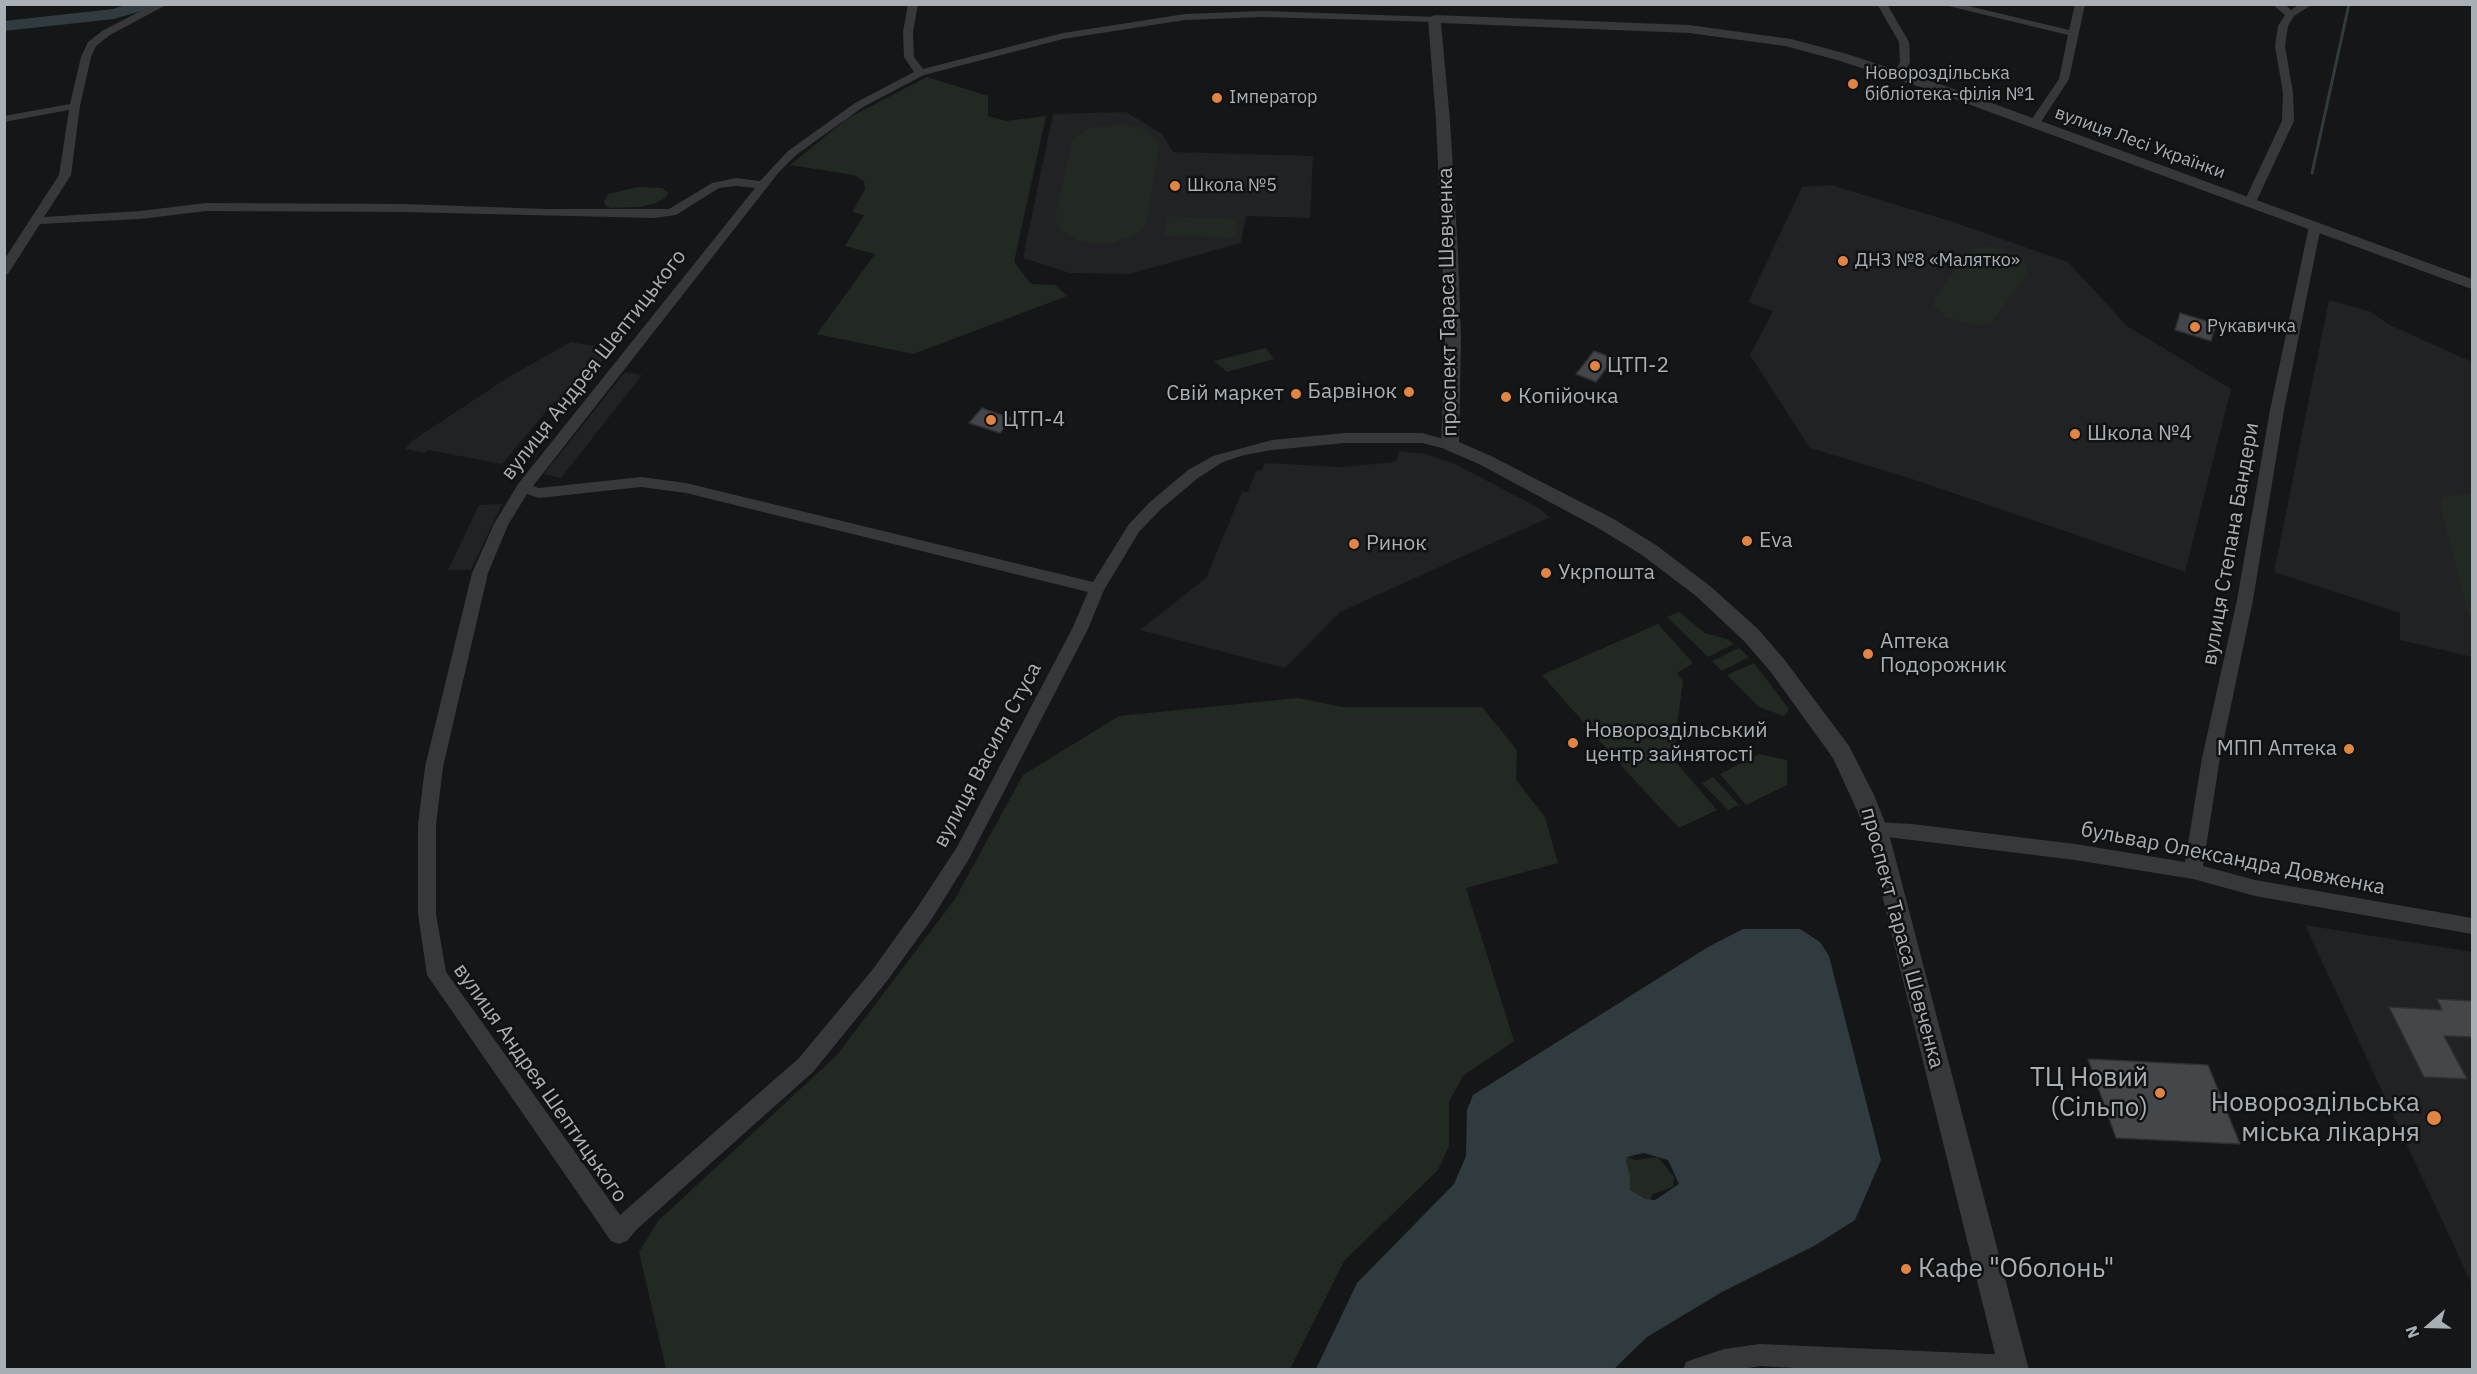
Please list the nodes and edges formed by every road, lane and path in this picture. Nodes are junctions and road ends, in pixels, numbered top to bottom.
1 (163, 4) edge
2 (913, 4) edge
3 (1882, 4) edge
4 (1945, 4) edge
5 (2080, 4) edge
6 (2277, 4) edge
7 (2308, 4) edge
8 (2290, 14) junction
9 (1434, 19) junction
10 (2075, 34) junction
11 (921, 73) junction
12 (1898, 75) junction
13 (75, 105) junction
14 (4, 119) edge
15 (2036, 121) junction
16 (764, 185) junction
17 (2251, 201) junction
18 (36, 221) junction
19 (2315, 226) junction
20 (4, 271) edge
21 (2472, 284) edge
22 (1449, 445) junction
23 (523, 489) junction
24 (1097, 589) junction
25 (1878, 830) junction
26 (2193, 871) junction
27 (2472, 926) edge
28 (619, 1233) joint
29 (2013, 1368) edge
30 (1695, 1370) edge

1 - 13 street
2 - 11 street
3 - 12 street
4 - 10 street
5 - 10 street
6 - 8 street
7 - 8 street
8 - 17 street
9 - 11 street, вулиця Андрея Шептицького
9 - 12 street, вулиця Лесі Українки
9 - 22 street, проспект Тараса Шевченка
10 - 15 street
11 - 16 street, вулиця Андрея Шептицького
12 - 15 street, вулиця Лесі Українки
13 - 14 street
13 - 18 street
15 - 17 street, вулиця Лесі Українки
16 - 18 street
16 - 23 street, вулиця Андрея Шептицького
17 - 19 street, вулиця Лесі Українки
18 - 20 street
19 - 21 street, вулиця Лесі Українки
19 - 26 street, вулиця Степана Бандери
22 - 24 street, вулиця Василя Стуса
22 - 25 street, проспект Тараса Шевченка
23 - 24 street
23 - 28 street, вулиця Андрея Шептицького
24 - 28 street, вулиця Василя Стуса
25 - 26 street, бульвар Олександра Довженка
25 - 29 street, проспект Тараса Шевченка
26 - 27 street, бульвар Олександра Довженка
29 - 30 street

